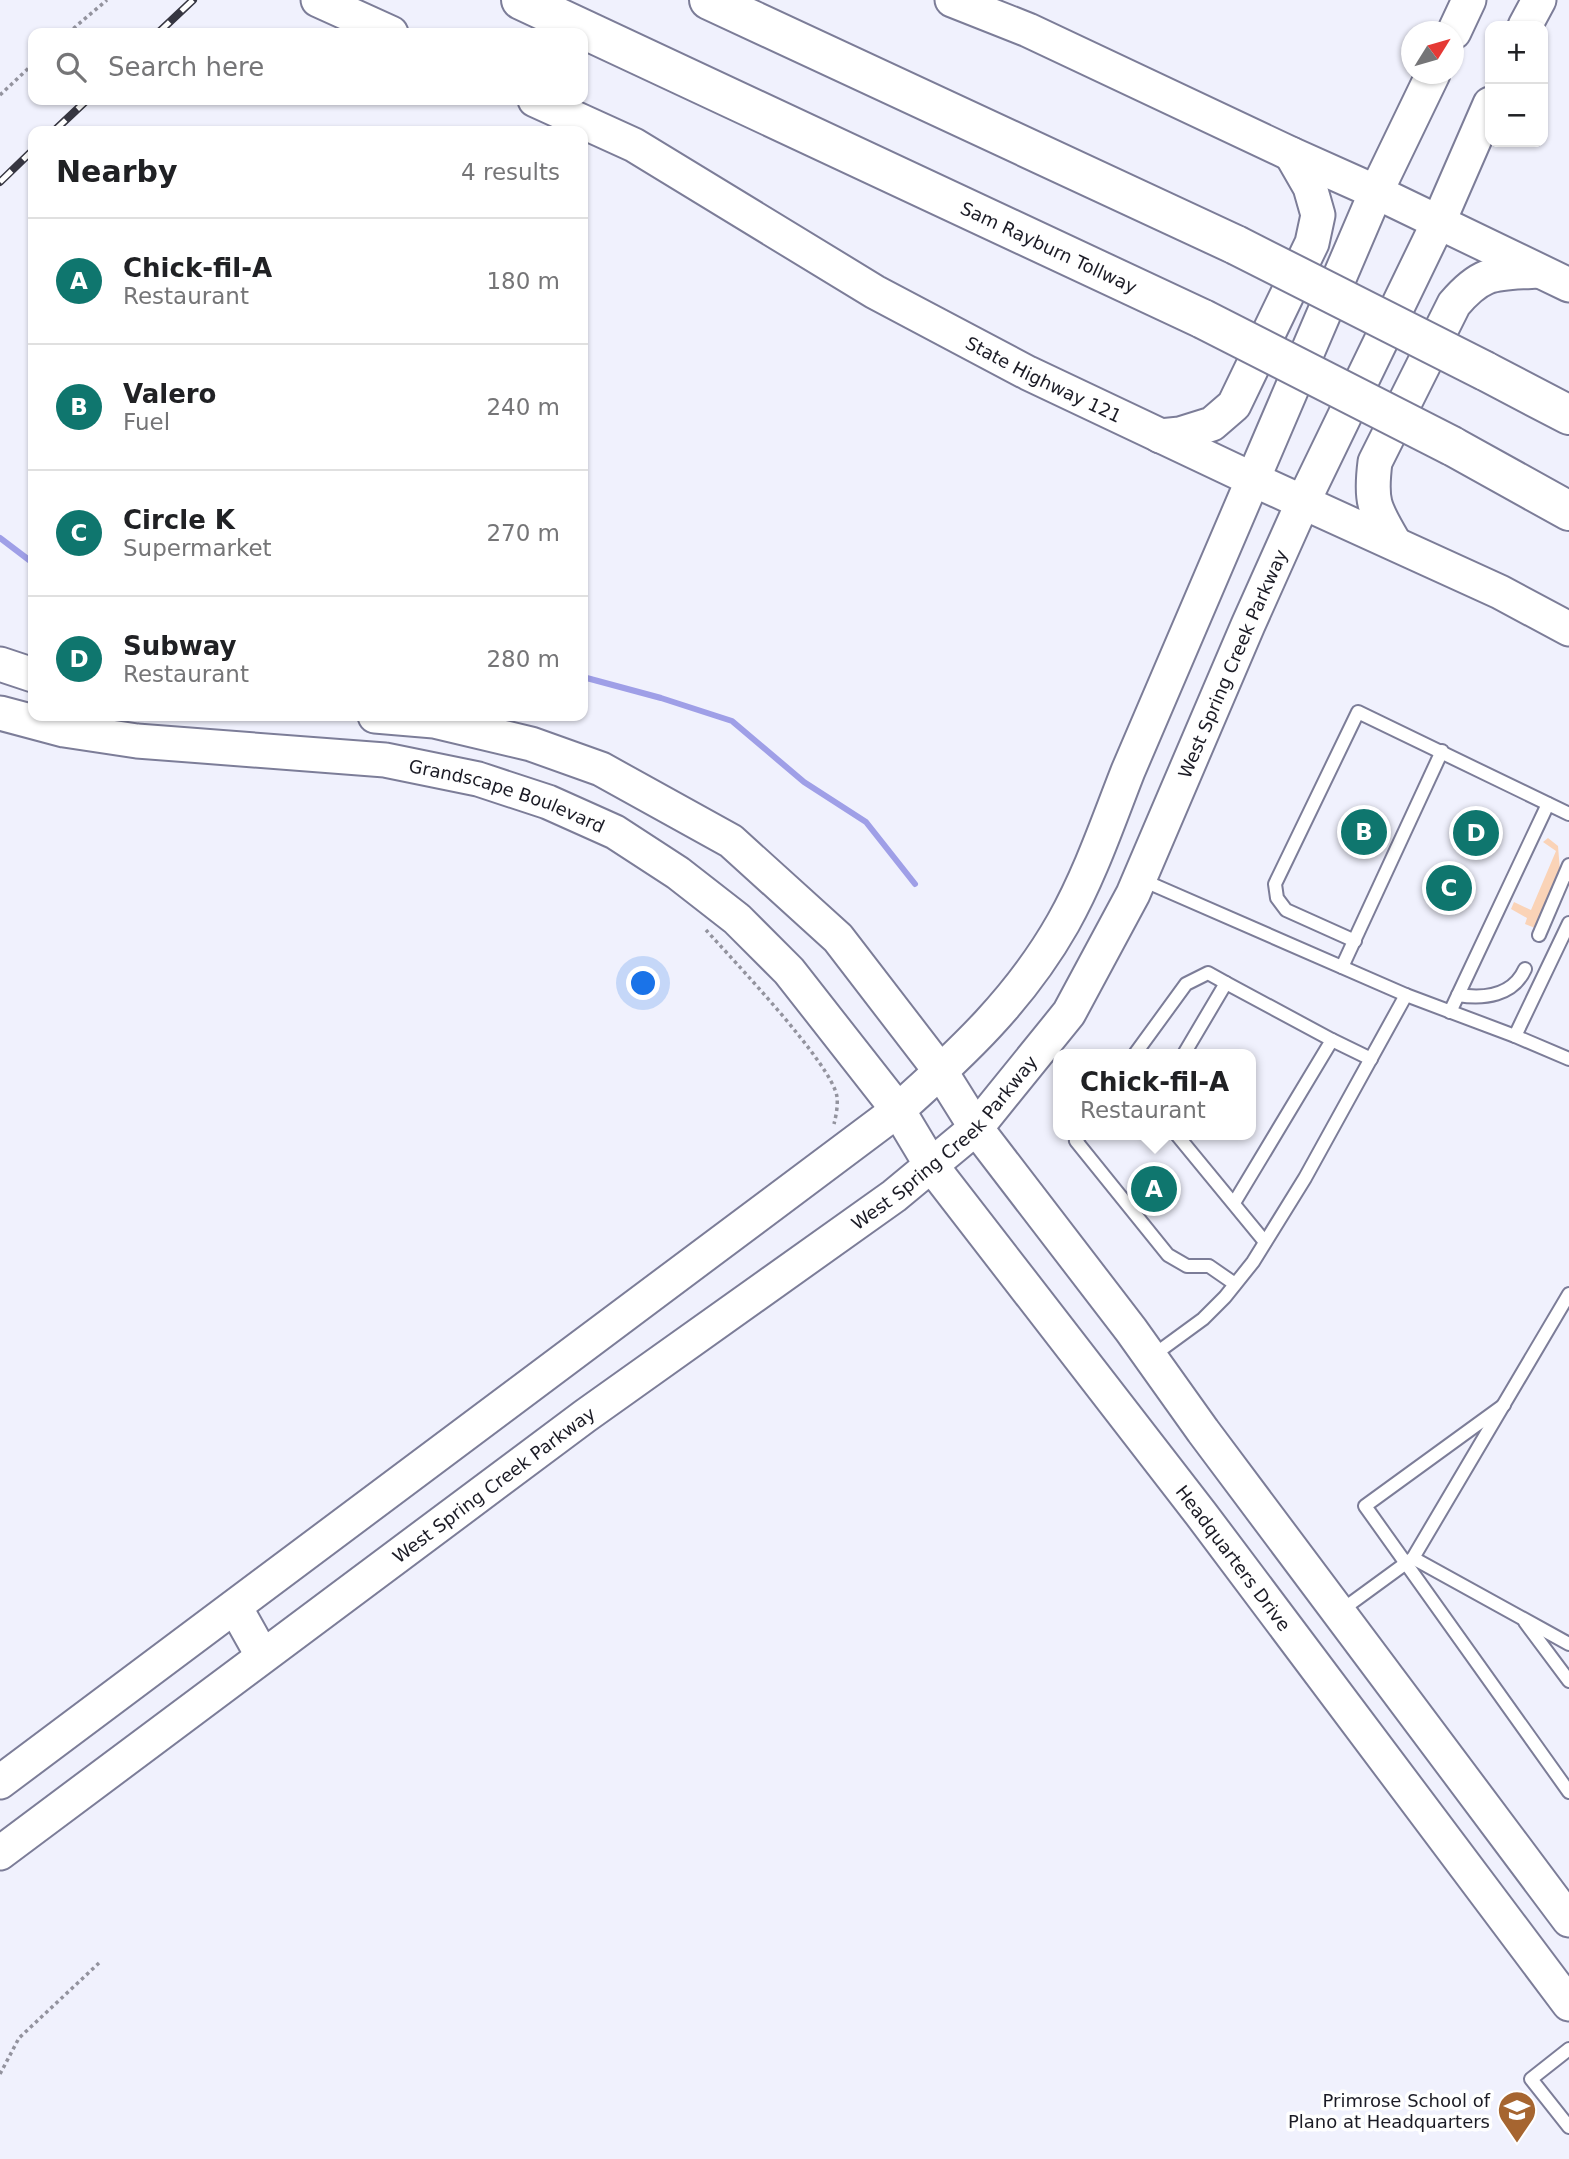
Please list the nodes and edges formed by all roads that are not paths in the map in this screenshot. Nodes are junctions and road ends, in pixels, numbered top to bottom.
1 (318, 0) edge
2 (521, 0) edge
3 (709, 0) edge
4 (952, 0) edge
5 (1469, 0) edge
6 (1539, 0) edge
7 (1459, 21) edge
8 (1528, 21) edge
9 (379, 28) edge
10 (581, 28) edge
11 (588, 31) edge
12 (1428, 84) edge
13 (546, 105) edge
14 (1485, 116) edge
15 (1291, 155) junction
16 (1376, 192) junction
17 (1439, 222) junction
18 (1538, 271) junction
19 (1569, 285) edge
20 (1569, 415) edge
21 (1160, 436) junction
22 (1252, 479) junction
23 (1304, 502) junction
24 (1569, 511) edge
25 (1394, 542) junction
26 (1569, 629) edge
27 (0, 664) edge
28 (28, 673) edge
29 (0, 713) edge
30 (28, 720) edge
31 (30, 721) edge
32 (413, 721) edge
33 (434, 721) edge
34 (1442, 751) junction
35 (404, 764) junction
36 (1548, 804) junction
37 (1569, 814) edge
38 (1569, 865) edge
39 (1140, 879) junction
40 (1569, 923) edge
41 (1539, 935) dead end
42 (1355, 941) junction
43 (1564, 946) edge
44 (1342, 967) junction
45 (1525, 969) dead end
46 (1226, 983) junction
47 (1406, 995) junction
48 (1458, 995) junction
49 (1450, 1012) junction
50 (1515, 1036) junction
51 (1332, 1040) junction
52 (1139, 1049) edge
53 (1187, 1049) edge
54 (1371, 1059) junction
55 (1569, 1059) edge
56 (941, 1072) junction
57 (898, 1110) junction
58 (976, 1128) junction
59 (1077, 1140) edge
60 (1181, 1140) edge
61 (931, 1165) junction
62 (1234, 1203) junction
63 (1265, 1242) junction
64 (1235, 1284) junction
65 (1569, 1294) edge
66 (1151, 1357) junction
67 (1503, 1405) junction
68 (1409, 1561) junction
69 (235, 1607) junction
70 (1338, 1612) junction
71 (1522, 1618) junction
72 (1298, 1643) junction
73 (1569, 1644) edge
74 (262, 1655) junction
75 (1569, 1681) edge
76 (0, 1782) edge
77 (1569, 1793) edge
78 (0, 1853) edge
79 (1569, 1920) edge
80 (1569, 2004) edge
81 (1569, 2049) edge
82 (1569, 2127) edge

1 - 9 main road
2 - 10 highway, Sam Rayburn Tollway, bridge
3 - 20 highway, bridge
4 - 15 main road
5 - 7 main road
6 - 8 main road
11 - 24 highway, Sam Rayburn Tollway, bridge
12 - 16 main road
13 - 21 main road, State Highway 121
14 - 17 main road, West Spring Creek Parkway
15 - 16 main road
15 - 21 main road
16 - 17 main road
16 - 22 main road
17 - 18 main road
17 - 23 main road, West Spring Creek Parkway
18 - 19 main road
18 - 25 main road
21 - 22 main road, State Highway 121
22 - 23 main road, State Highway 121
22 - 56 main road
23 - 25 main road, State Highway 121
23 - 39 main road, West Spring Creek Parkway
25 - 26 main road, State Highway 121
27 - 28 main road
29 - 30 main road, Grandscape Boulevard
31 - 35 main road, Grandscape Boulevard
32 - 35 main road
33 - 56 main road
34 - 36 lane
34 - 42 lane
34 - 42 lane
35 - 57 main road, Grandscape Boulevard
36 - 37 lane
36 - 48 lane
38 - 41 lane
39 - 44 lane
39 - 58 main road, West Spring Creek Parkway
40 - 43 lane
42 - 44 lane
43 - 50 lane
44 - 47 lane
45 - 48 lane
46 - 51 lane
46 - 52 lane
46 - 53 lane
47 - 49 lane
47 - 54 lane
48 - 49 lane
49 - 50 lane
50 - 55 lane
51 - 54 lane
51 - 62 lane
54 - 63 lane
56 - 57 main road
56 - 58 main road
57 - 61 main road, Headquarters Drive
57 - 69 main road
58 - 61 main road, West Spring Creek Parkway
58 - 66 main road
59 - 64 lane
60 - 62 lane
61 - 72 main road, Headquarters Drive
61 - 74 main road, West Spring Creek Parkway
62 - 63 lane
63 - 64 lane
64 - 66 lane
65 - 67 lane
66 - 70 main road
67 - 68 lane
67 - 68 lane
68 - 70 lane
68 - 71 lane
68 - 77 lane
69 - 74 main road
69 - 76 main road
70 - 72 main road
70 - 79 main road
71 - 73 lane
71 - 75 lane
72 - 80 main road, Headquarters Drive
74 - 78 main road, West Spring Creek Parkway
81 - 82 lane

